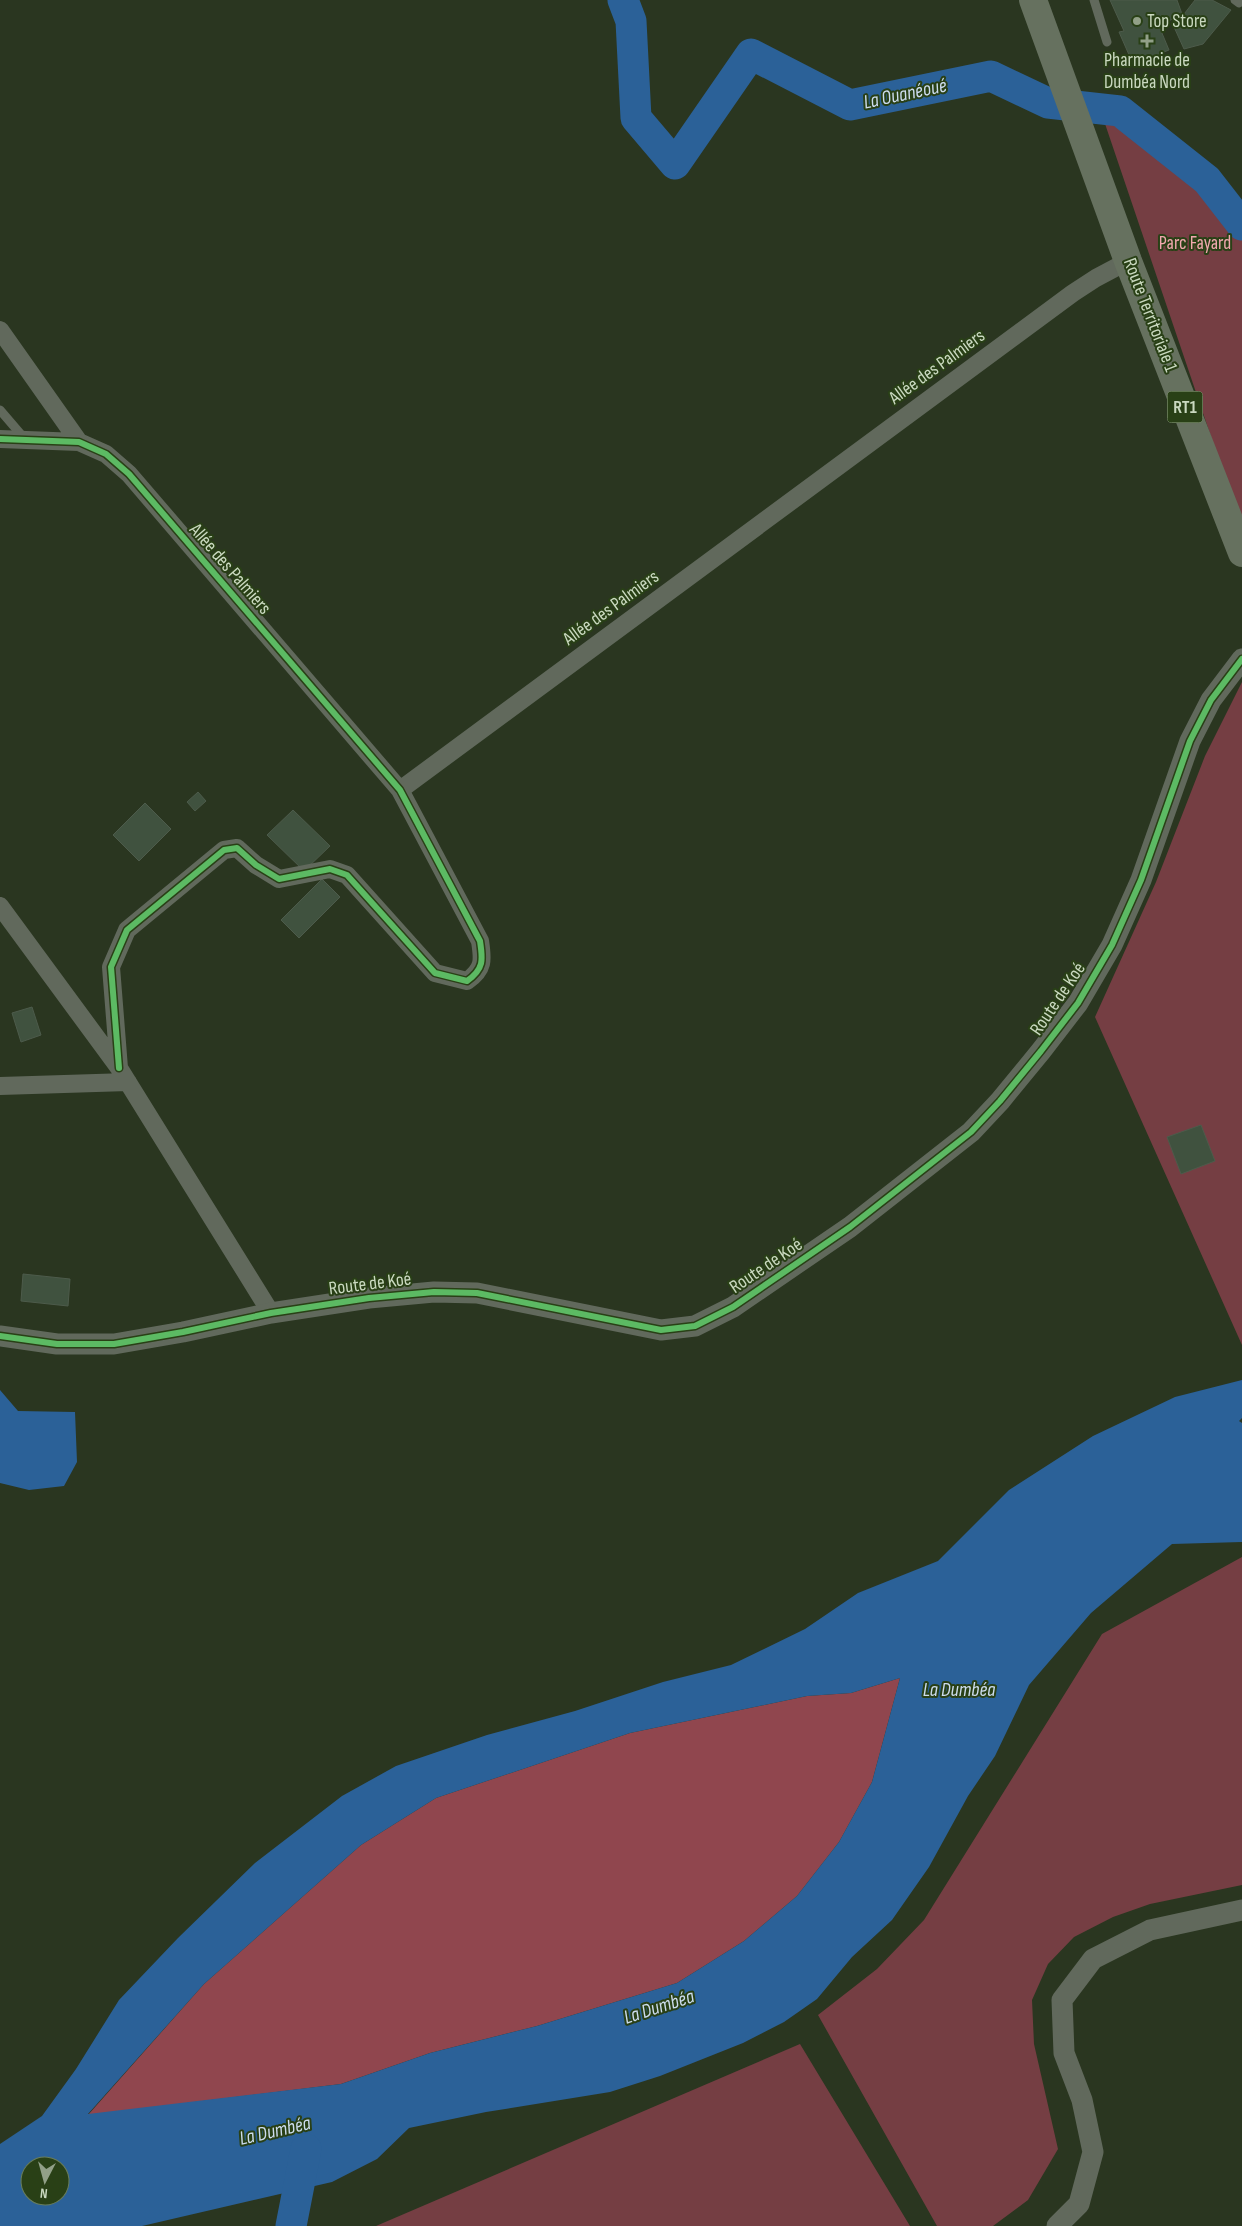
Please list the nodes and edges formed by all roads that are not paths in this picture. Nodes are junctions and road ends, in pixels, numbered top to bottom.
1 (1033, 0) edge
2 (1094, 0) edge
3 (1107, 42) dead end
4 (1128, 261) junction
5 (0, 330) edge
6 (0, 410) edge
7 (0, 439) edge
8 (24, 439) junction
9 (79, 442) junction
10 (1242, 554) edge
11 (1242, 658) edge
12 (400, 790) junction
13 (0, 906) edge
14 (123, 1075) junction
15 (0, 1086) edge
16 (271, 1313) junction
17 (0, 1336) edge
18 (1242, 1910) edge
19 (1057, 2226) edge

1 - 4 main road, Route Territoriale 1 / RT1
2 - 3 lane
4 - 10 main road, Route Territoriale 1 / RT1
4 - 12 street, Allée des Palmiers
5 - 9 street
6 - 8 lane
7 - 8 street, Allée des Palmiers
8 - 9 street, Allée des Palmiers
9 - 12 street, Allée des Palmiers
11 - 16 street, Route de Koé
12 - 14 street
13 - 14 street
14 - 15 street
14 - 16 street
16 - 17 street, Route de Koé
18 - 19 street

